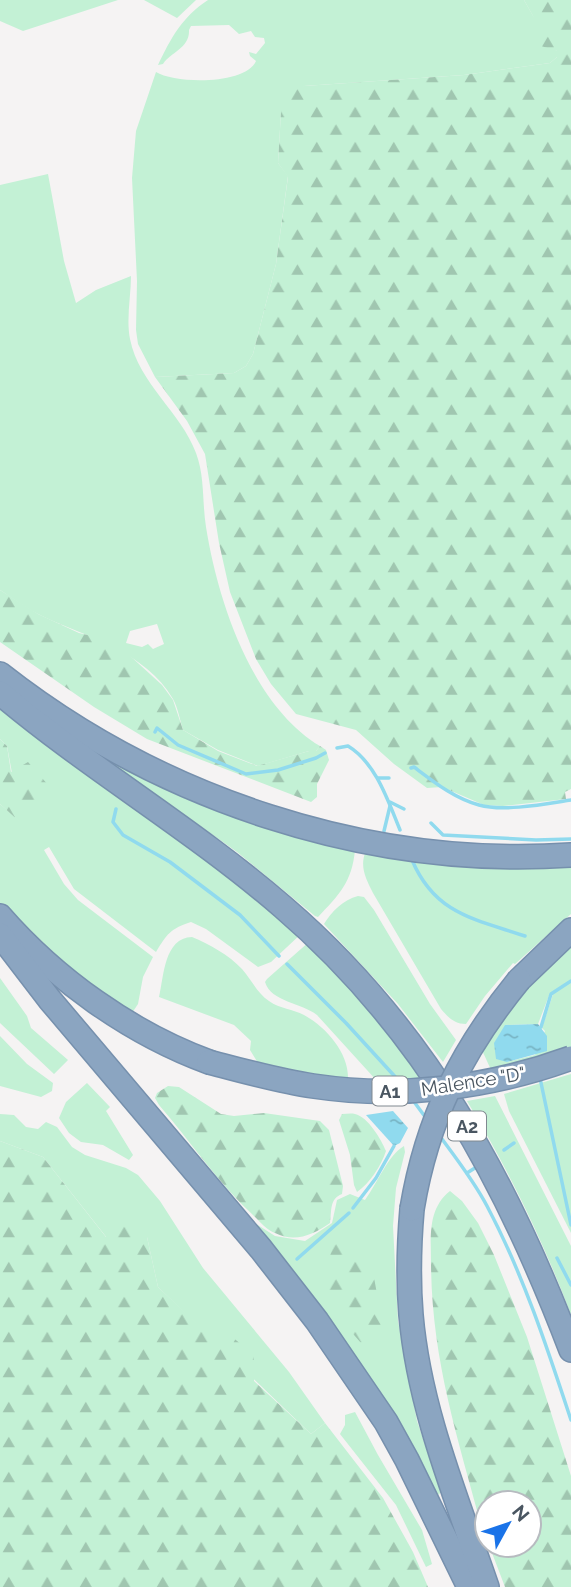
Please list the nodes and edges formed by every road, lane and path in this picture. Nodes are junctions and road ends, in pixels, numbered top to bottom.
1 (0, 674) edge
2 (0, 693) edge
3 (571, 855) edge
4 (0, 916) edge
5 (571, 930) edge
6 (0, 935) edge
7 (571, 1058) edge
8 (571, 1349) edge
9 (470, 1587) edge
10 (487, 1587) edge

1 - 3 highway
2 - 8 highway, A2
4 - 7 highway, Malence "D" / A1, bridge
5 - 10 highway, bridge
6 - 9 highway

